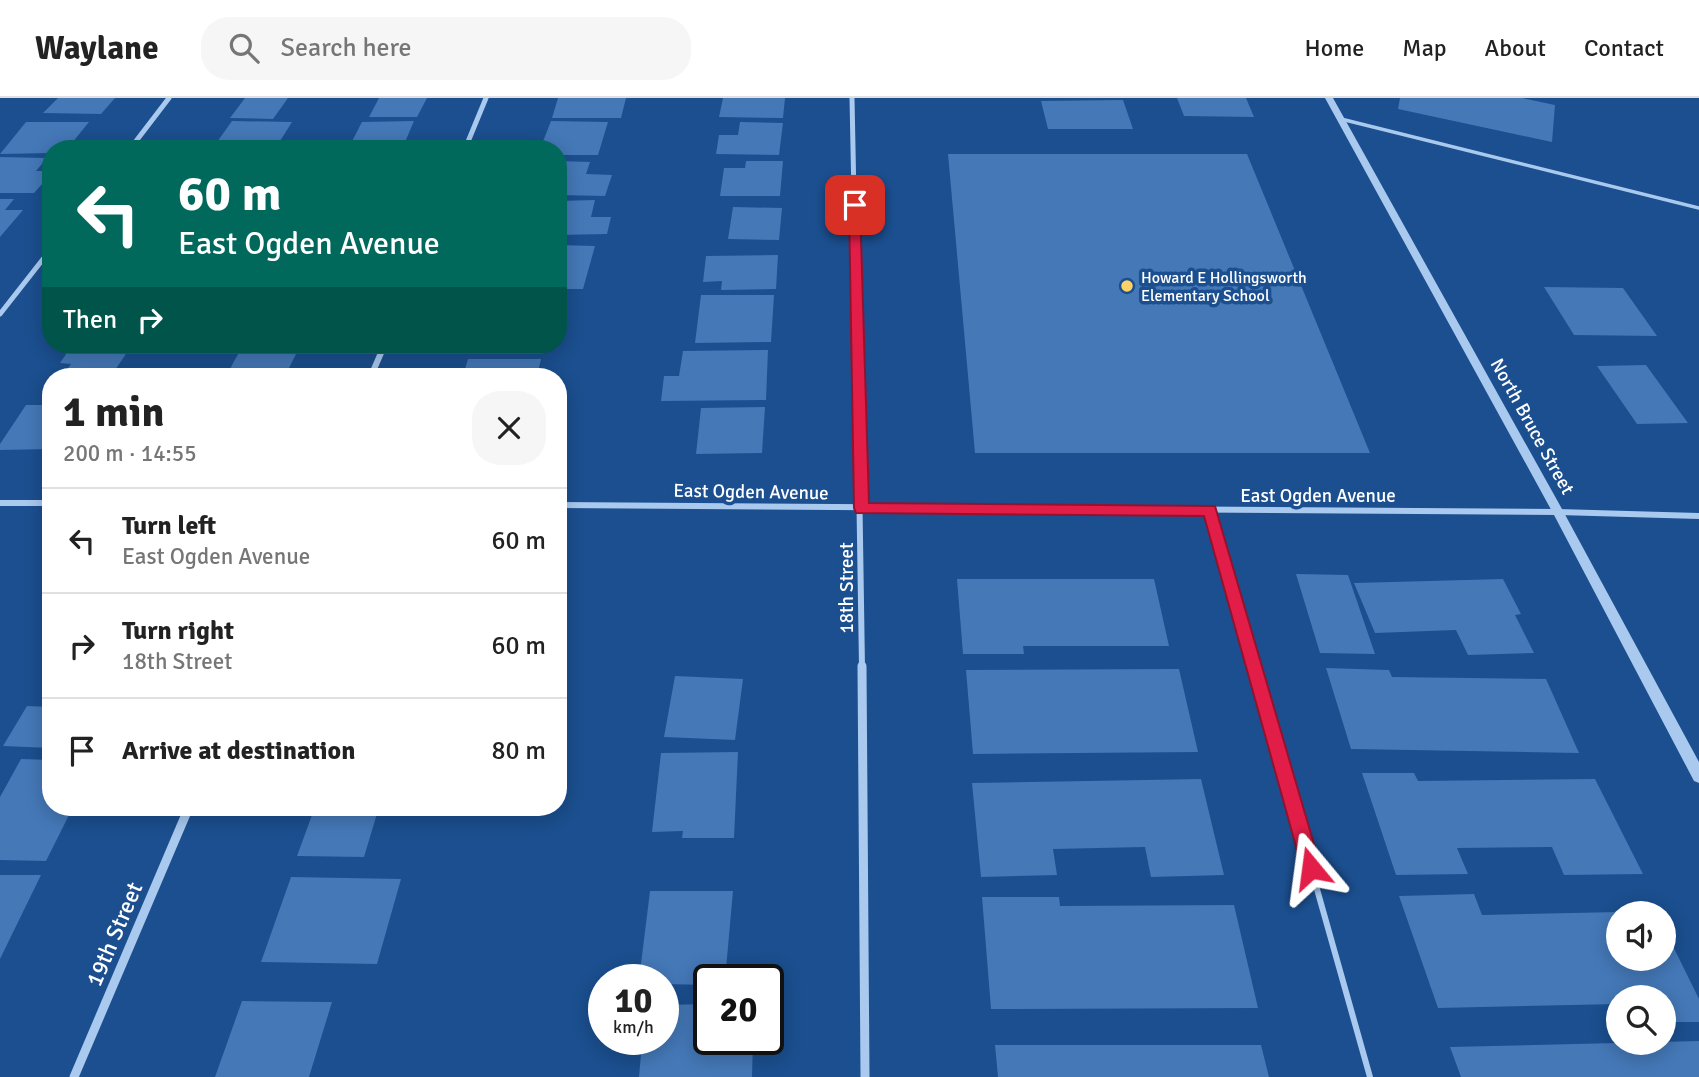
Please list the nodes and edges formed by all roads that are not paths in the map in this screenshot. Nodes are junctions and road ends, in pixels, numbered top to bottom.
1 (169, 98) edge
2 (486, 98) edge
3 (852, 98) edge
4 (1329, 98) edge
5 (1341, 119) junction
6 (137, 140) edge
7 (469, 140) edge
8 (1699, 208) edge
9 (42, 260) edge
10 (0, 314) edge
11 (0, 503) edge
12 (42, 503) edge
13 (567, 505) edge
14 (861, 508) junction
15 (1210, 510) junction
16 (1558, 512) junction
17 (1699, 516) edge
18 (1699, 776) edge
19 (185, 816) edge
20 (74, 1077) edge
21 (865, 1077) edge
22 (1370, 1077) edge

1 - 6 street
2 - 7 street
3 - 14 street, 18th Street
4 - 5 street, North Bruce Street
5 - 8 lane
5 - 16 street, North Bruce Street
9 - 10 street
11 - 12 street
13 - 14 street, East Ogden Avenue
14 - 15 street, East Ogden Avenue
14 - 21 street, 18th Street
15 - 16 street, East Ogden Avenue
15 - 22 lane
16 - 17 street, East Ogden Avenue
16 - 18 street, North Bruce Street
19 - 20 street, 19th Street

